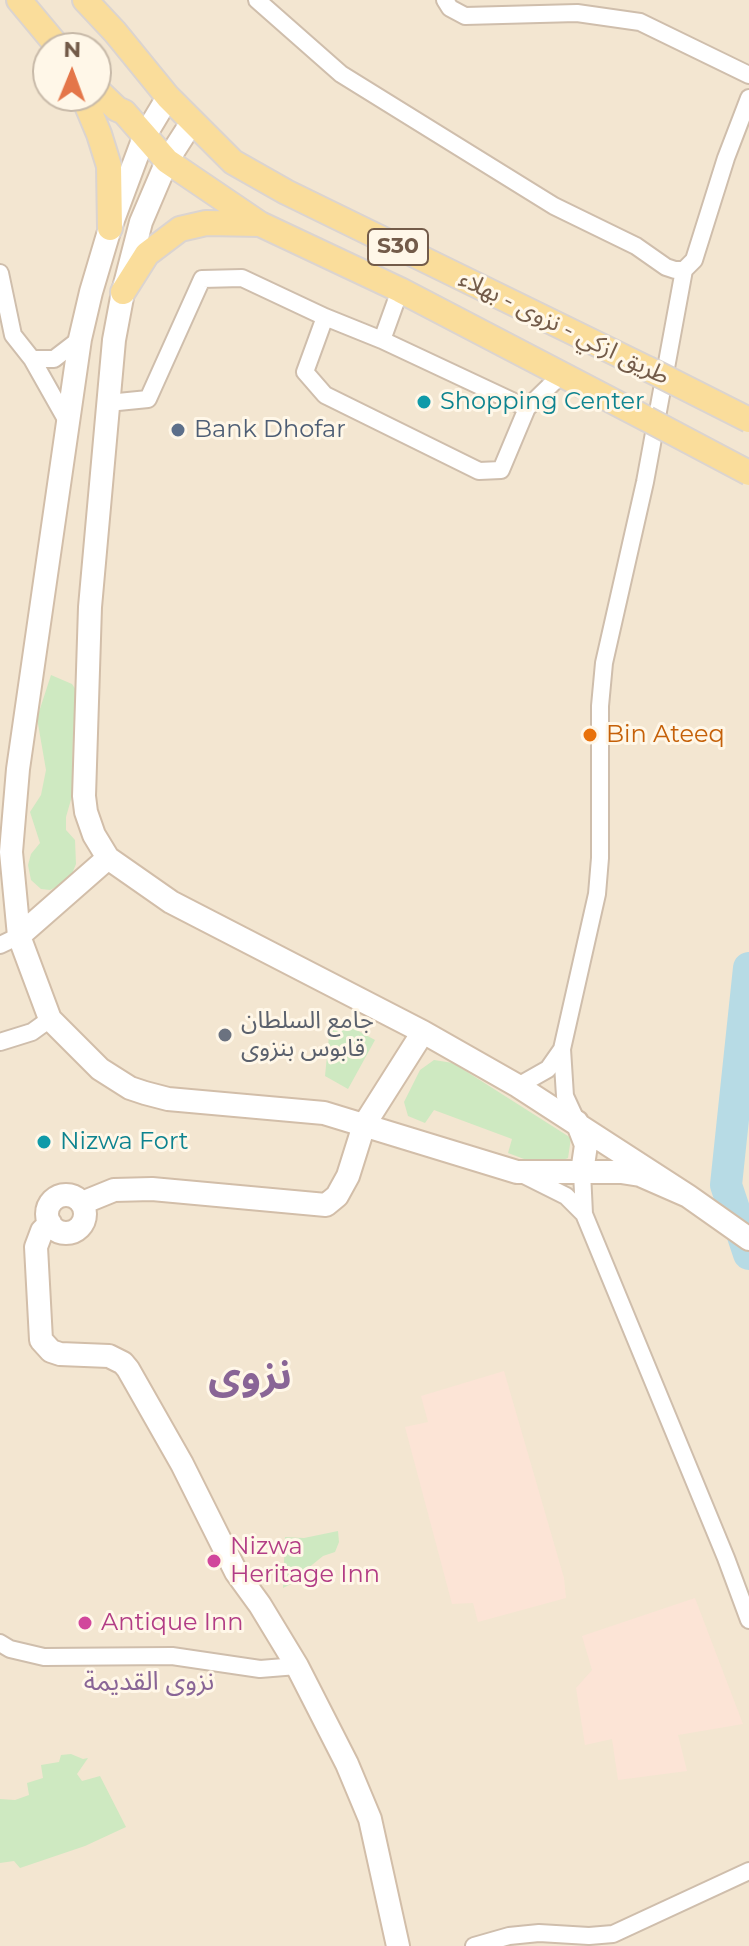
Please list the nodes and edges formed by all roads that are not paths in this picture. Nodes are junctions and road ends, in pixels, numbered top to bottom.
1 (19, 0) edge
2 (85, 0) edge
3 (257, 0) edge
4 (445, 0) edge
5 (46, 32) edge
6 (749, 75) edge
7 (168, 97) junction
8 (749, 98) edge
9 (112, 104) edge
10 (89, 112) edge
11 (192, 122) junction
12 (144, 137) junction
13 (167, 161) junction
14 (260, 224) junction
15 (110, 228) junction
16 (684, 270) junction
17 (0, 273) edge
18 (400, 290) junction
19 (123, 292) junction
20 (325, 317) junction
21 (80, 339) junction
22 (382, 340) junction
23 (32, 359) junction
24 (560, 376) junction
25 (108, 403) junction
26 (527, 408) junction
27 (749, 420) edge
28 (67, 421) junction
29 (749, 473) edge
30 (108, 858) junction
31 (10, 940) edge
32 (50, 1019) junction
33 (423, 1032) junction
34 (0, 1042) edge
35 (562, 1049) junction
36 (518, 1086) junction
37 (577, 1122) junction
38 (364, 1125) junction
39 (517, 1172) junction
40 (582, 1172) junction
41 (688, 1196) junction
42 (584, 1214) junction
43 (749, 1239) edge
44 (749, 1620) edge
45 (0, 1643) edge
46 (297, 1666) junction
47 (749, 1871) edge
48 (398, 1946) edge
49 (474, 1946) edge

1 - 5 main road
2 - 7 main road, طريق ازكي - نزوى - بهلاء / S30
3 - 16 street
4 - 6 street
7 - 11 main road, طريق ازكي - نزوى - بهلاء / S30
7 - 12 street
8 - 16 street
9 - 12 main road, طريق ازكي - نزوى - بهلاء / S30
10 - 15 main road
11 - 13 street
11 - 27 main road, طريق ازكي - نزوى - بهلاء / S30, bridge
12 - 13 main road, طريق ازكي - نزوى - بهلاء / S30
12 - 15 street
13 - 14 main road, طريق ازكي - نزوى - بهلاء / S30
13 - 19 street
14 - 18 main road, طريق ازكي - نزوى - بهلاء / S30
14 - 19 main road
15 - 21 street
16 - 35 street
17 - 23 street
18 - 22 street
18 - 24 main road, طريق ازكي - نزوى - بهلاء / S30
19 - 25 street
20 - 22 street
20 - 25 street
20 - 26 street
21 - 23 street
21 - 28 street
22 - 26 street
23 - 28 street
24 - 26 street
24 - 29 main road, طريق ازكي - نزوى - بهلاء / S30, bridge
25 - 30 street
28 - 31 street
30 - 31 street
30 - 33 street
31 - 32 street
32 - 34 street
32 - 38 street
33 - 36 street
33 - 38 street
35 - 36 street
35 - 37 street
36 - 37 street
37 - 40 street
37 - 41 street
38 - 39 street
38 - 46 street
39 - 40 street
39 - 42 street
40 - 41 street
40 - 42 street
41 - 43 street
42 - 44 street
45 - 46 street
46 - 48 street
47 - 49 street

